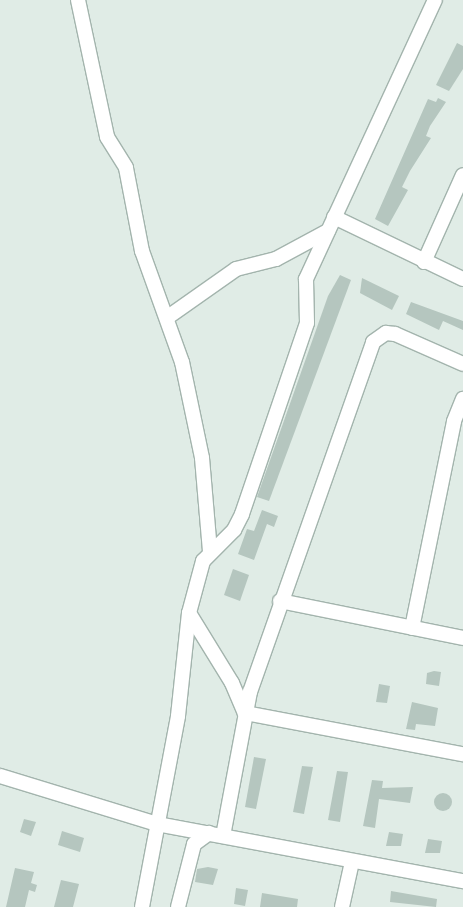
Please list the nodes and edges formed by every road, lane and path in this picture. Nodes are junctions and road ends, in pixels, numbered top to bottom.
1 (78, 0) edge
2 (436, 0) edge
3 (463, 175) edge
4 (334, 217) junction
5 (328, 231) junction
6 (424, 262) junction
7 (463, 279) edge
8 (168, 317) junction
9 (463, 364) edge
10 (463, 399) edge
11 (458, 422) edge
12 (210, 550) junction
13 (280, 601) junction
14 (189, 613) junction
15 (412, 628) junction
16 (463, 638) edge
17 (244, 713) junction
18 (463, 754) edge
19 (0, 776) edge
20 (157, 824) junction
21 (216, 835) junction
22 (352, 862) junction
23 (463, 881) edge
24 (142, 907) edge
25 (178, 907) edge
26 (342, 907) edge

1 - 8 street
2 - 4 street
3 - 6 street
4 - 5 street
4 - 6 street
5 - 8 street
5 - 12 street
6 - 7 street
8 - 12 street
9 - 13 street
10 - 11 street
11 - 15 street
12 - 14 street
13 - 15 street
13 - 17 street
14 - 17 street
14 - 20 street
15 - 16 street
17 - 18 street
17 - 21 street
19 - 20 street
20 - 21 street
20 - 24 street
21 - 22 street
21 - 25 street
22 - 23 street
22 - 26 street

